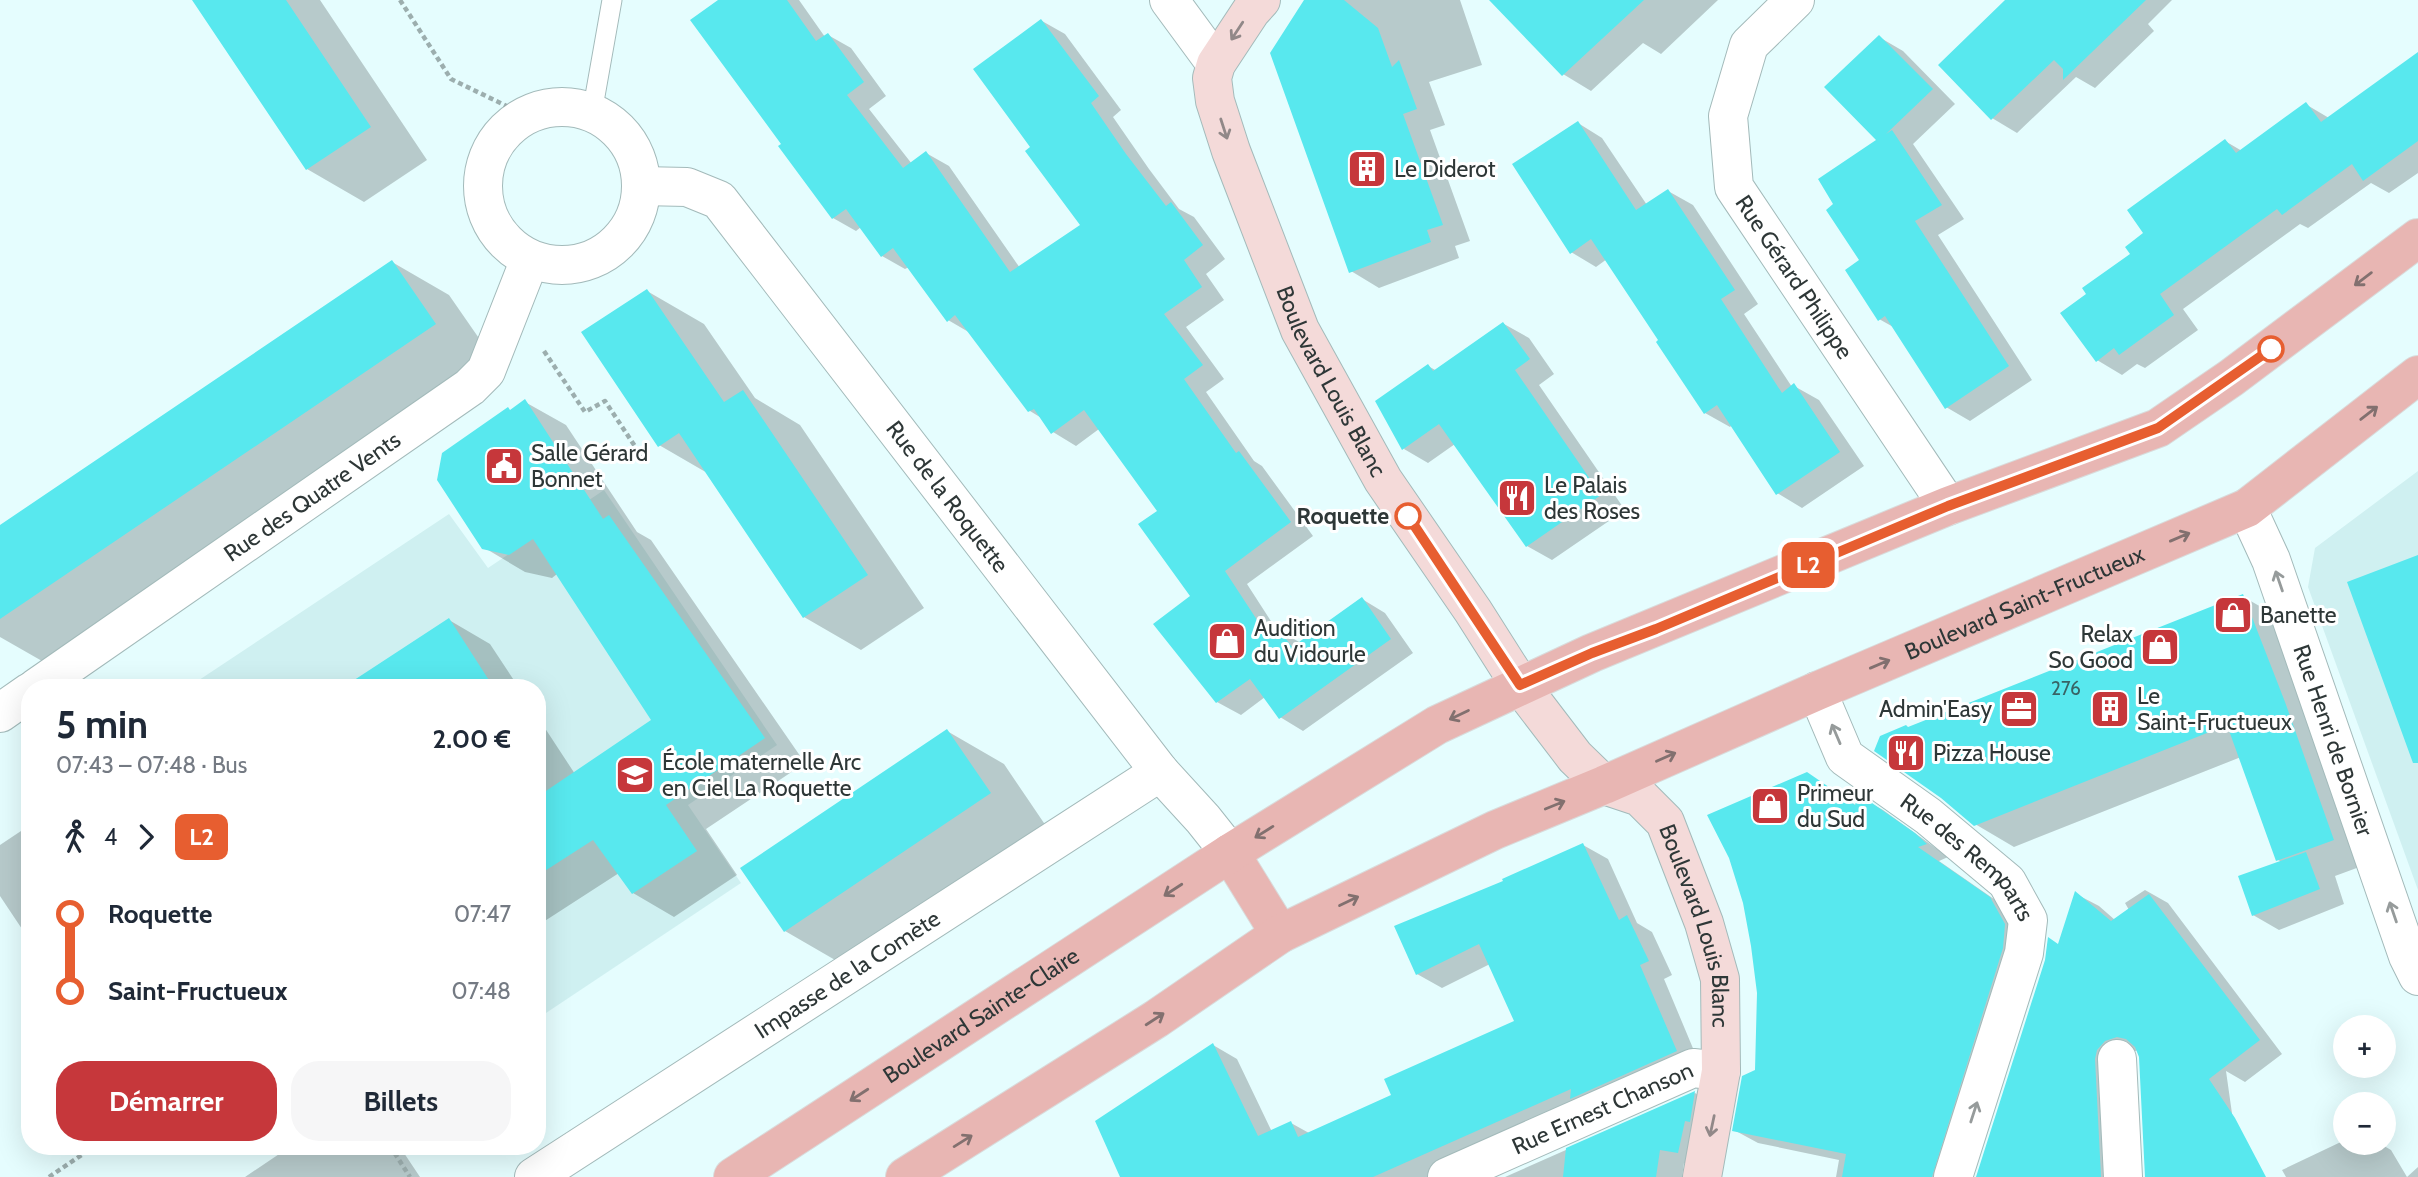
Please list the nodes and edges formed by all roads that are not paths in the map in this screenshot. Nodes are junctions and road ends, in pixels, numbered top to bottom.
1 (612, 0) edge
2 (1169, 0) edge
3 (1261, 0) edge
4 (1795, 0) edge
5 (1216, 64) junction
6 (592, 113) junction
7 (641, 186) junction
8 (2418, 238) edge
9 (530, 259) junction
10 (2418, 375) edge
11 (1948, 506) junction
12 (2247, 508) junction
13 (49, 679) edge
14 (1520, 685) junction
15 (1817, 691) junction
16 (21, 698) edge
17 (0, 713) edge
18 (1160, 772) junction
19 (1604, 785) junction
20 (1230, 853) junction
21 (1280, 934) junction
22 (2418, 976) edge
23 (2117, 1059) dead end
24 (1721, 1071) junction
25 (534, 1177) edge
26 (733, 1177) edge
27 (905, 1177) edge
28 (1447, 1177) edge
29 (1702, 1177) edge
30 (1953, 1177) edge
31 (2123, 1177) edge

1 - 6 lane
2 - 5 street
3 -> 5 main road
4 - 11 street, Rue Gérard Philippe
5 -> 14 main road, Boulevard Louis Blanc
6 - 7 street
6 - 9 street
7 - 9 street
7 - 18 street, Rue de la Roquette
8 -> 11 main road
9 - 13 street, Rue des Quatre Vents
12 -> 10 main road, Boulevard Saint-Fructueux
11 - 14 main road
15 -> 12 main road, Boulevard Saint-Fructueux
22 -> 12 street, Rue Henri de Bornier
14 - 19 main road, Boulevard Louis Blanc
14 -> 20 main road, Boulevard Sainte-Claire
19 -> 15 main road, Boulevard Saint-Fructueux
30 -> 15 street, Rue des Remparts
16 - 17 street
18 - 20 street, Rue de la Roquette
18 - 25 street, Impasse de la Comète
21 -> 19 main road
19 - 24 main road, Boulevard Louis Blanc
20 - 21 main road
20 -> 26 main road, Boulevard Sainte-Claire
27 -> 21 main road
23 - 31 street
24 - 28 street, Rue Ernest Chanson
24 -> 29 main road, Boulevard Louis Blanc

